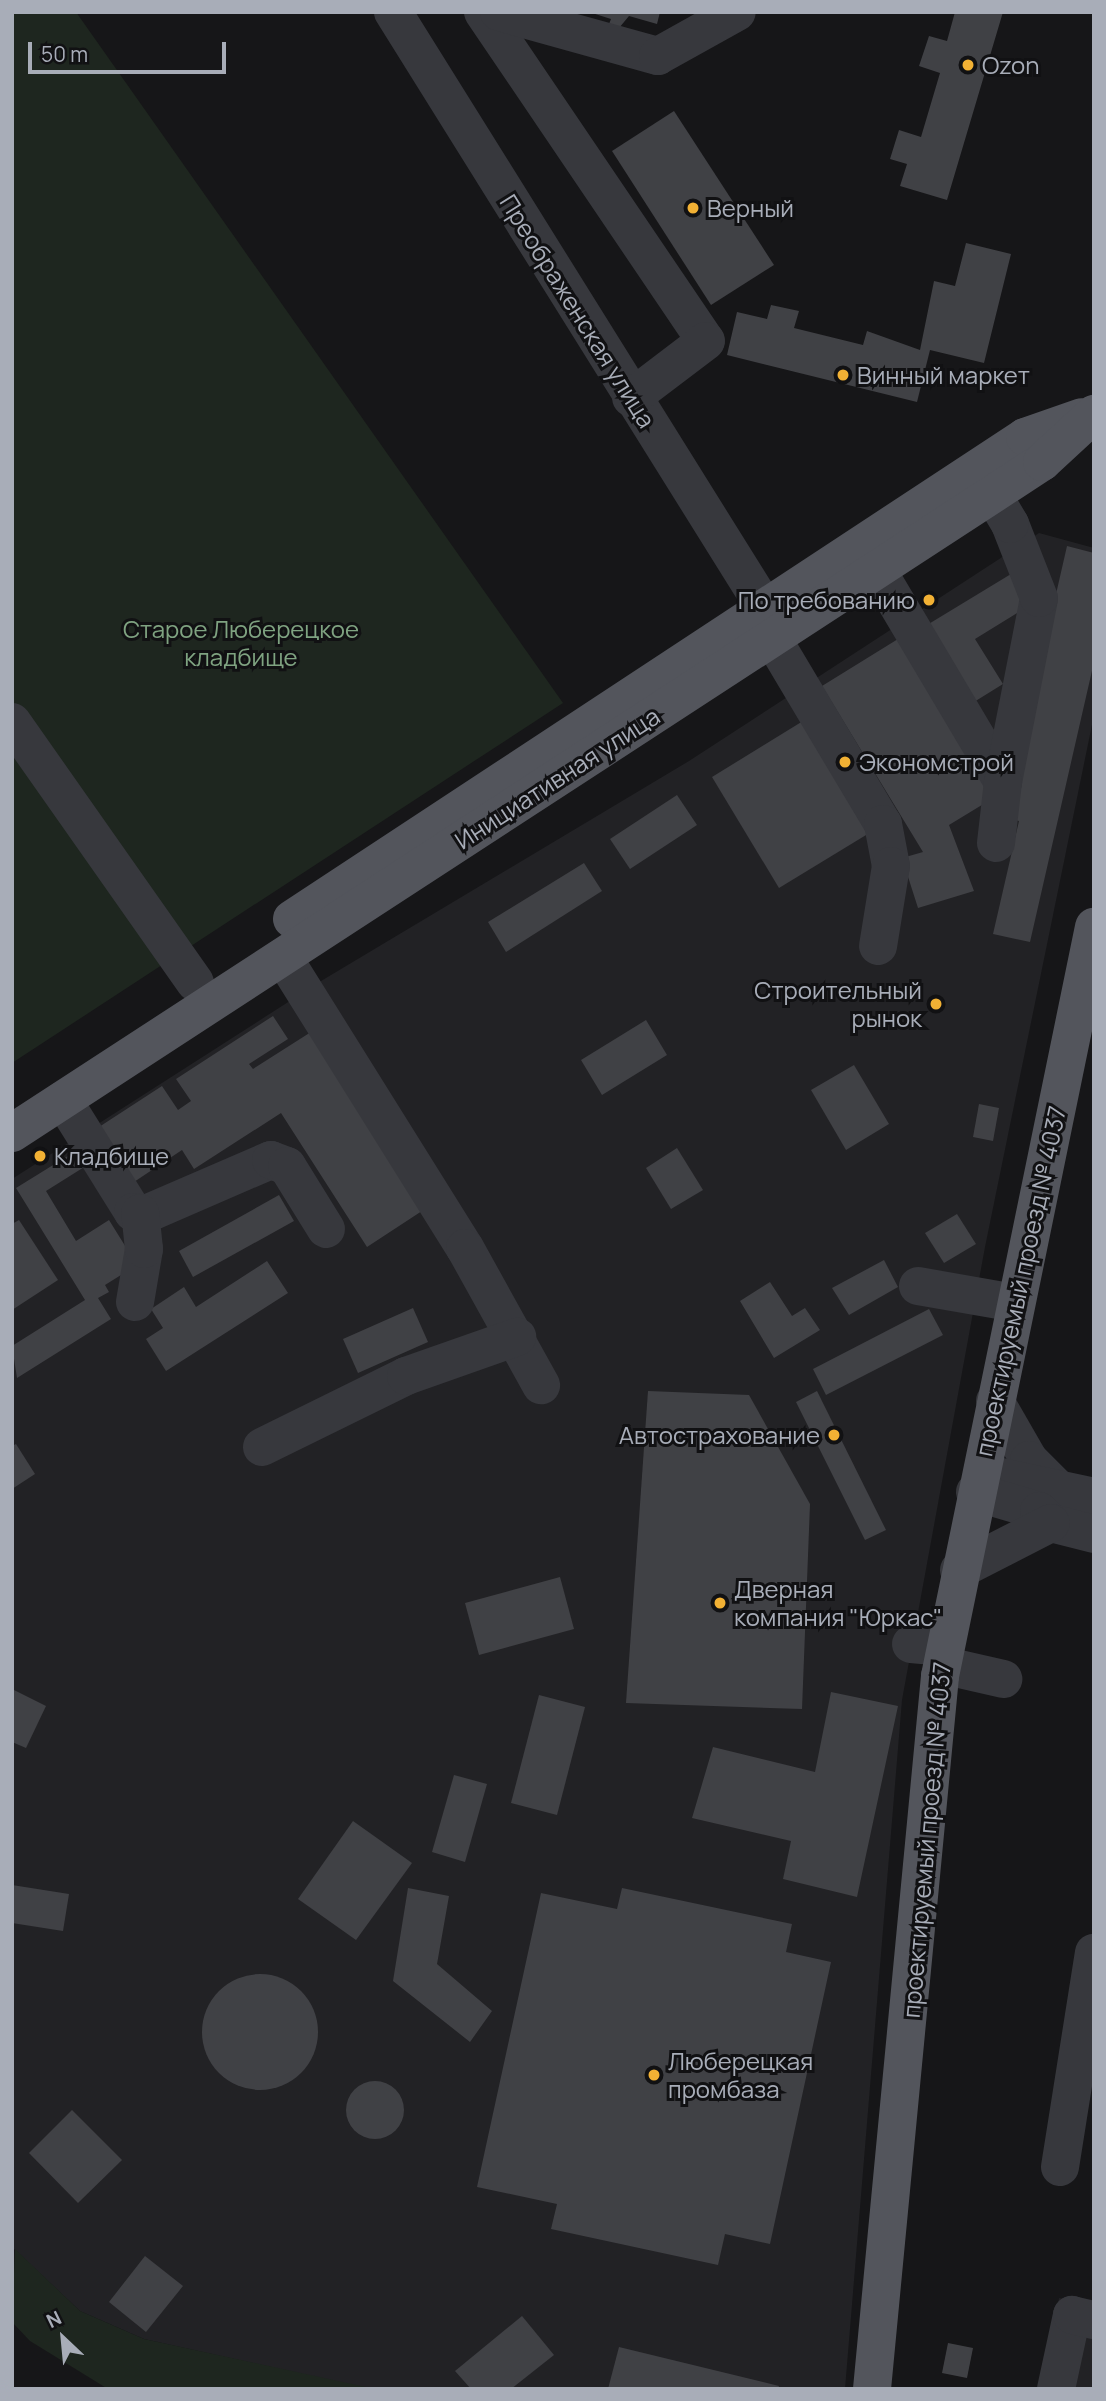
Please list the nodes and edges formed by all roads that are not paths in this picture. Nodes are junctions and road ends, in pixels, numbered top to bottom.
1 (482, 12) edge
2 (499, 12) edge
3 (737, 12) edge
4 (412, 22) edge
5 (631, 398) junction
6 (1094, 413) edge
7 (992, 494) junction
8 (877, 570) junction
9 (768, 623) junction
10 (12, 722) edge
11 (1003, 782) junction
12 (996, 843) dead end
13 (1094, 926) edge
14 (878, 946) dead end
15 (283, 957) junction
16 (195, 982) junction
17 (63, 1100) junction
18 (12, 1102) edge
19 (12, 1133) edge
20 (140, 1213) junction
21 (326, 1229) dead end
22 (918, 1286) dead end
23 (135, 1302) dead end
24 (1015, 1303) junction
25 (517, 1337) junction
26 (541, 1385) dead end
27 (995, 1401) junction
28 (262, 1447) dead end
29 (978, 1482) junction
30 (1054, 1485) junction
31 (1094, 1497) edge
32 (1051, 1523) junction
33 (1094, 1534) edge
34 (959, 1570) junction
35 (932, 1652) junction
36 (1003, 1679) dead end
37 (1094, 1952) edge
38 (1086, 2046) edge
39 (1080, 2132) edge
40 (1060, 2167) dead end
41 (1094, 2320) edge
42 (872, 2389) edge
43 (1056, 2389) edge

1 - 5 street
2 - 3 street
4 - 5 street, Преображенская улица
5 - 9 street, Преображенская улица
6 - 7 main road, Инициативная улица
6 - 9 main road, Инициативная улица
7 - 8 main road, Инициативная улица
7 - 11 street
8 - 9 main road, Инициативная улица
8 - 11 street
9 - 14 street, Преображенская улица
9 - 15 main road, Инициативная улица
9 - 16 main road, Инициативная улица
10 - 16 street
11 - 12 street
13 - 24 main road, проектируемый проезд № 4037
15 - 17 main road, Инициативная улица
15 - 25 street
16 - 18 main road, Инициативная улица
17 - 19 main road, Инициативная улица
17 - 20 street
20 - 21 street
20 - 23 street
22 - 24 street
24 - 27 main road, проектируемый проезд № 4037
25 - 26 street
25 - 28 street
27 - 29 main road, проектируемый проезд № 4037
27 - 30 street
29 - 30 street
29 - 32 street
29 - 34 main road, проектируемый проезд № 4037
30 - 31 street
32 - 33 street
32 - 34 street
34 - 35 main road, проектируемый проезд № 4037
35 - 36 street
35 - 42 main road, проектируемый проезд № 4037
37 - 38 street
38 - 39 street
39 - 40 street
41 - 43 street

